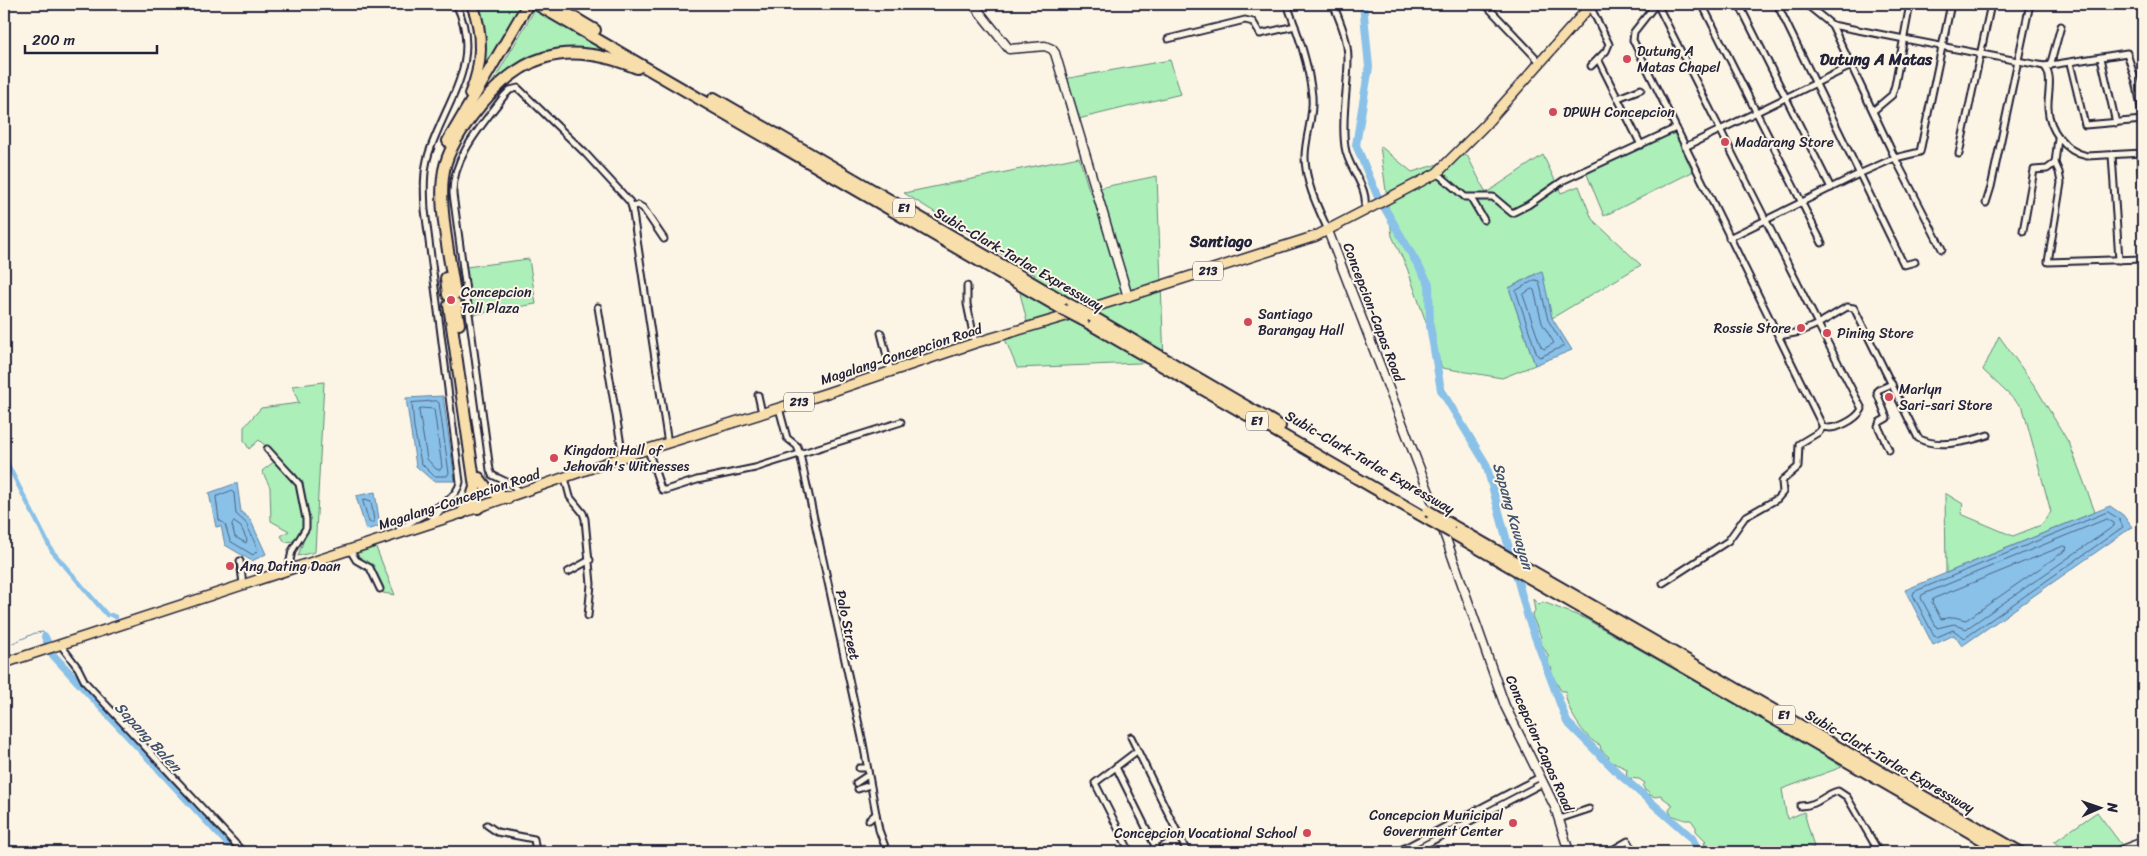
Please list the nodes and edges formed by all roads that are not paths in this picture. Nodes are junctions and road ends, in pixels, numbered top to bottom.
1 (456, 4) edge
2 (472, 4) edge
3 (528, 4) edge
4 (535, 4) edge
5 (551, 4) edge
6 (973, 4) edge
7 (1287, 4) edge
8 (1333, 4) edge
9 (1485, 4) edge
10 (1657, 4) edge
11 (1702, 4) edge
12 (1739, 4) edge
13 (1777, 4) edge
14 (1806, 4) edge
15 (1910, 4) edge
16 (1951, 4) edge
17 (1991, 4) edge
18 (2030, 4) edge
19 (1591, 5) edge
20 (1832, 25) junction
21 (518, 26) junction
22 (1295, 26) junction
23 (2061, 26) dead end
24 (1904, 38) junction
25 (1168, 39) dead end
26 (1942, 45) junction
27 (1982, 52) junction
28 (2101, 58) junction
29 (1598, 60) junction
30 (2018, 60) junction
31 (1540, 62) junction
32 (2070, 63) junction
33 (1592, 66) dead end
34 (1851, 66) junction
35 (2047, 66) junction
36 (671, 82) junction
37 (1814, 83) junction
38 (1641, 89) dead end
39 (1785, 97) junction
40 (1618, 98) junction
41 (1873, 111) junction
42 (1756, 112) junction
43 (2143, 120) edge
44 (462, 123) junction
45 (2116, 123) junction
46 (1676, 128) junction
47 (1721, 129) junction
48 (2058, 138) junction
49 (1641, 145) junction
50 (1685, 147) junction
51 (2142, 153) edge
52 (1959, 154) dead end
53 (2112, 155) junction
54 (1895, 158) junction
55 (2055, 162) junction
56 (1437, 173) junction
57 (1861, 173) junction
58 (1830, 188) junction
59 (2143, 195) edge
60 (1471, 198) junction
61 (1802, 201) junction
62 (1986, 203) dead end
63 (632, 207) junction
64 (1367, 210) junction
65 (1484, 220) dead end
66 (1766, 221) junction
67 (1328, 231) junction
68 (2023, 231) dead end
69 (1729, 238) junction
70 (664, 239) dead end
71 (1822, 243) dead end
72 (1942, 249) dead end
73 (2143, 259) edge
74 (2119, 260) junction
75 (1915, 262) dead end
76 (966, 286) dead end
77 (1128, 297) junction
78 (598, 307) dead end
79 (1067, 310) junction
80 (1088, 316) junction
81 (1818, 324) junction
82 (881, 333) dead end
83 (1779, 336) junction
84 (975, 343) junction
85 (891, 372) junction
86 (1892, 384) junction
87 (758, 395) dead end
88 (779, 408) junction
89 (762, 413) junction
90 (902, 422) dead end
91 (1823, 427) junction
92 (1988, 435) dead end
93 (668, 444) junction
94 (267, 449) dead end
95 (648, 450) junction
96 (1889, 450) dead end
97 (800, 454) junction
98 (624, 457) junction
99 (564, 478) junction
100 (477, 479) junction
101 (522, 493) junction
102 (508, 498) junction
103 (448, 501) junction
104 (481, 507) junction
105 (462, 513) junction
106 (1431, 514) junction
107 (428, 524) junction
108 (1449, 530) junction
109 (394, 536) junction
110 (350, 550) junction
111 (590, 560) junction
112 (240, 561) dead end
113 (288, 570) junction
114 (568, 572) dead end
115 (1663, 583) dead end
116 (243, 584) junction
117 (1547, 584) junction
118 (380, 589) dead end
119 (588, 616) dead end
120 (57, 645) junction
121 (4, 663) edge
122 (1131, 737) dead end
123 (1137, 751) junction
124 (1116, 766) junction
125 (860, 768) dead end
126 (867, 768) junction
127 (868, 775) junction
128 (1542, 780) junction
129 (856, 783) dead end
130 (870, 785) junction
131 (858, 789) dead end
132 (1800, 806) dead end
133 (1589, 809) dead end
134 (876, 814) junction
135 (1559, 819) junction
136 (869, 820) dead end
137 (487, 825) dead end
138 (1177, 831) junction
139 (2143, 842) edge
140 (1154, 843) junction
141 (1634, 851) dead end
142 (243, 852) edge
143 (536, 852) edge
144 (888, 852) edge
145 (1130, 852) edge
146 (1158, 852) edge
147 (1187, 852) edge
148 (1397, 852) edge
149 (1412, 852) edge
150 (1569, 852) edge
151 (1609, 852) edge
152 (1879, 852) edge
153 (2004, 852) edge
154 (2020, 852) edge
155 (2117, 852) edge

1 - 103 street
2 - 44 highway
3 - 21 highway
4 - 21 highway
4 - 36 highway, Subic-Clark-Tarlac Expressway / E1
5 - 79 highway, Subic-Clark-Tarlac Expressway / E1
6 - 77 main road
7 - 22 street
8 - 64 street
9 - 31 street
10 - 46 street
10 - 47 street
11 - 42 street
12 - 39 street
13 - 37 street
14 - 20 street
15 - 24 street
16 - 26 street
17 - 27 street
18 - 30 street
19 - 29 street
19 - 31 main road, Concepcion-Capas Road / 213
20 - 24 street
20 - 34 street
21 - 44 highway
22 - 25 street
22 - 67 street
23 - 35 street
24 - 26 street
24 - 41 street
26 - 27 street
26 - 54 street
27 - 30 street
27 - 52 street
28 - 32 street
28 - 43 street
28 - 45 street
29 - 33 street
29 - 40 street
30 - 35 street
30 - 62 street
31 - 56 main road, Concepcion-Capas Road / 213
32 - 35 street
32 - 45 street
34 - 37 street
34 - 41 street
35 - 48 street
36 - 44 highway
36 - 79 highway, Subic-Clark-Tarlac Expressway / E1
37 - 39 street
37 - 57 street
38 - 40 street
39 - 42 street
39 - 58 street
40 - 49 street
41 - 54 street
42 - 47 street
42 - 61 street
43 - 45 street
44 - 100 highway
46 - 49 street
46 - 50 street
47 - 50 street
47 - 66 street
48 - 53 street
48 - 55 street
49 - 60 street
50 - 69 street
51 - 53 street
51 - 59 street
53 - 74 street
54 - 57 street
54 - 72 street
55 - 68 street
55 - 74 street
56 - 60 street
56 - 64 main road, Concepcion-Capas Road / 213
57 - 58 street
57 - 75 street
58 - 61 street
60 - 65 street
61 - 66 street
61 - 71 street
63 - 70 street
63 - 93 street
63 - 101 street
64 - 67 main road, Concepcion-Capas Road / 213
66 - 69 street
66 - 81 street
67 - 77 main road, 213
67 - 106 main road, Concepcion-Capas Road
69 - 83 street
73 - 74 street
76 - 84 street
77 - 80 main road, 213
78 - 98 street
79 - 80 highway, Subic-Clark-Tarlac Expressway / E1, bridge
79 - 84 main road, Magalang-Concepcion Road / 213
80 - 106 highway, Subic-Clark-Tarlac Expressway / E1
81 - 83 street
81 - 86 street
81 - 91 street
82 - 85 street
83 - 91 street
84 - 85 main road, Magalang-Concepcion Road / 213
85 - 88 main road, Magalang-Concepcion Road / 213
86 - 92 street
86 - 96 street
87 - 89 street
88 - 89 main road, Magalang-Concepcion Road / 213
88 - 97 street, Palo Street
89 - 93 main road, Magalang-Concepcion Road / 213
90 - 97 street
91 - 115 street
93 - 95 main road, Magalang-Concepcion Road / 213
94 - 113 street
95 - 97 street
95 - 98 main road, Magalang-Concepcion Road / 213
97 - 126 street, Palo Street
98 - 99 main road, Magalang-Concepcion Road / 213
99 - 101 main road, Magalang-Concepcion Road / 213
99 - 111 street
100 - 102 highway
100 - 104 highway
100 - 105 highway
101 - 102 main road, Magalang-Concepcion Road / 213
102 - 104 main road, Magalang-Concepcion Road / 213
103 - 107 street
103 - 109 street
104 - 105 main road, Magalang-Concepcion Road / 213
105 - 107 main road, Magalang-Concepcion Road / 213
106 - 108 highway, Subic-Clark-Tarlac Expressway / E1, bridge
107 - 109 main road, Magalang-Concepcion Road / 213
108 - 117 highway, Subic-Clark-Tarlac Expressway / E1
108 - 128 main road, Concepcion-Capas Road
109 - 110 main road, Magalang-Concepcion Road / 213
110 - 113 main road, Magalang-Concepcion Road / 213
110 - 118 street
111 - 114 street
111 - 119 street
112 - 116 street
113 - 116 main road, Magalang-Concepcion Road / 213
116 - 120 main road, Magalang-Concepcion Road / 213
117 - 153 highway, Subic-Clark-Tarlac Expressway / E1
117 - 154 highway, Subic-Clark-Tarlac Expressway / E1
120 - 121 main road, Magalang-Concepcion Road / 213
120 - 142 street
122 - 123 street
123 - 124 street
123 - 138 street
124 - 140 street
124 - 145 street
125 - 126 street
126 - 127 street, Palo Street
127 - 129 street
127 - 130 street, Palo Street
128 - 135 main road, Concepcion-Capas Road
128 - 148 street
128 - 149 street
130 - 131 street
130 - 134 street, Palo Street
132 - 152 street
133 - 135 street
134 - 136 street
134 - 144 street, Palo Street
135 - 150 main road, Concepcion-Capas Road
137 - 143 street
138 - 140 street
138 - 147 street
139 - 155 main road
140 - 146 street
141 - 151 street

